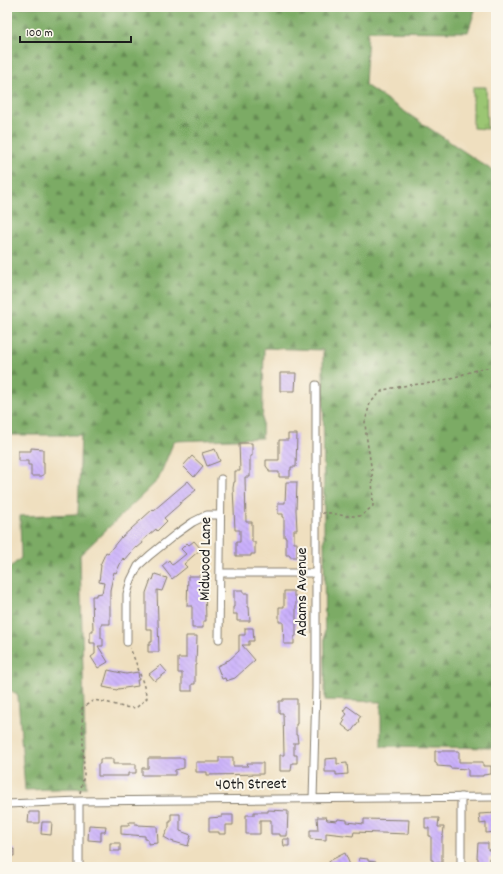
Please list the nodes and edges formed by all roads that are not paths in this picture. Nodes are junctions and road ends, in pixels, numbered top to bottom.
1 (316, 385) dead end
2 (221, 479) dead end
3 (220, 515) junction
4 (220, 573) junction
5 (316, 573) junction
6 (219, 638) dead end
7 (127, 642) road end
8 (461, 797) junction
9 (496, 797) edge
10 (313, 798) junction
11 (79, 801) junction
12 (7, 804) edge
13 (79, 867) edge
14 (461, 867) edge

1 - 5 street, Adams Avenue
2 - 3 street, Midwood Lane
3 - 4 street, Midwood Lane
3 - 7 street
4 - 5 street
4 - 6 street, Midwood Lane
5 - 10 street, Adams Avenue
8 - 9 street, 40th Street
8 - 10 street, 40th Street
8 - 14 street
10 - 11 street, 40th Street
11 - 12 street, 40th Street
11 - 13 street

